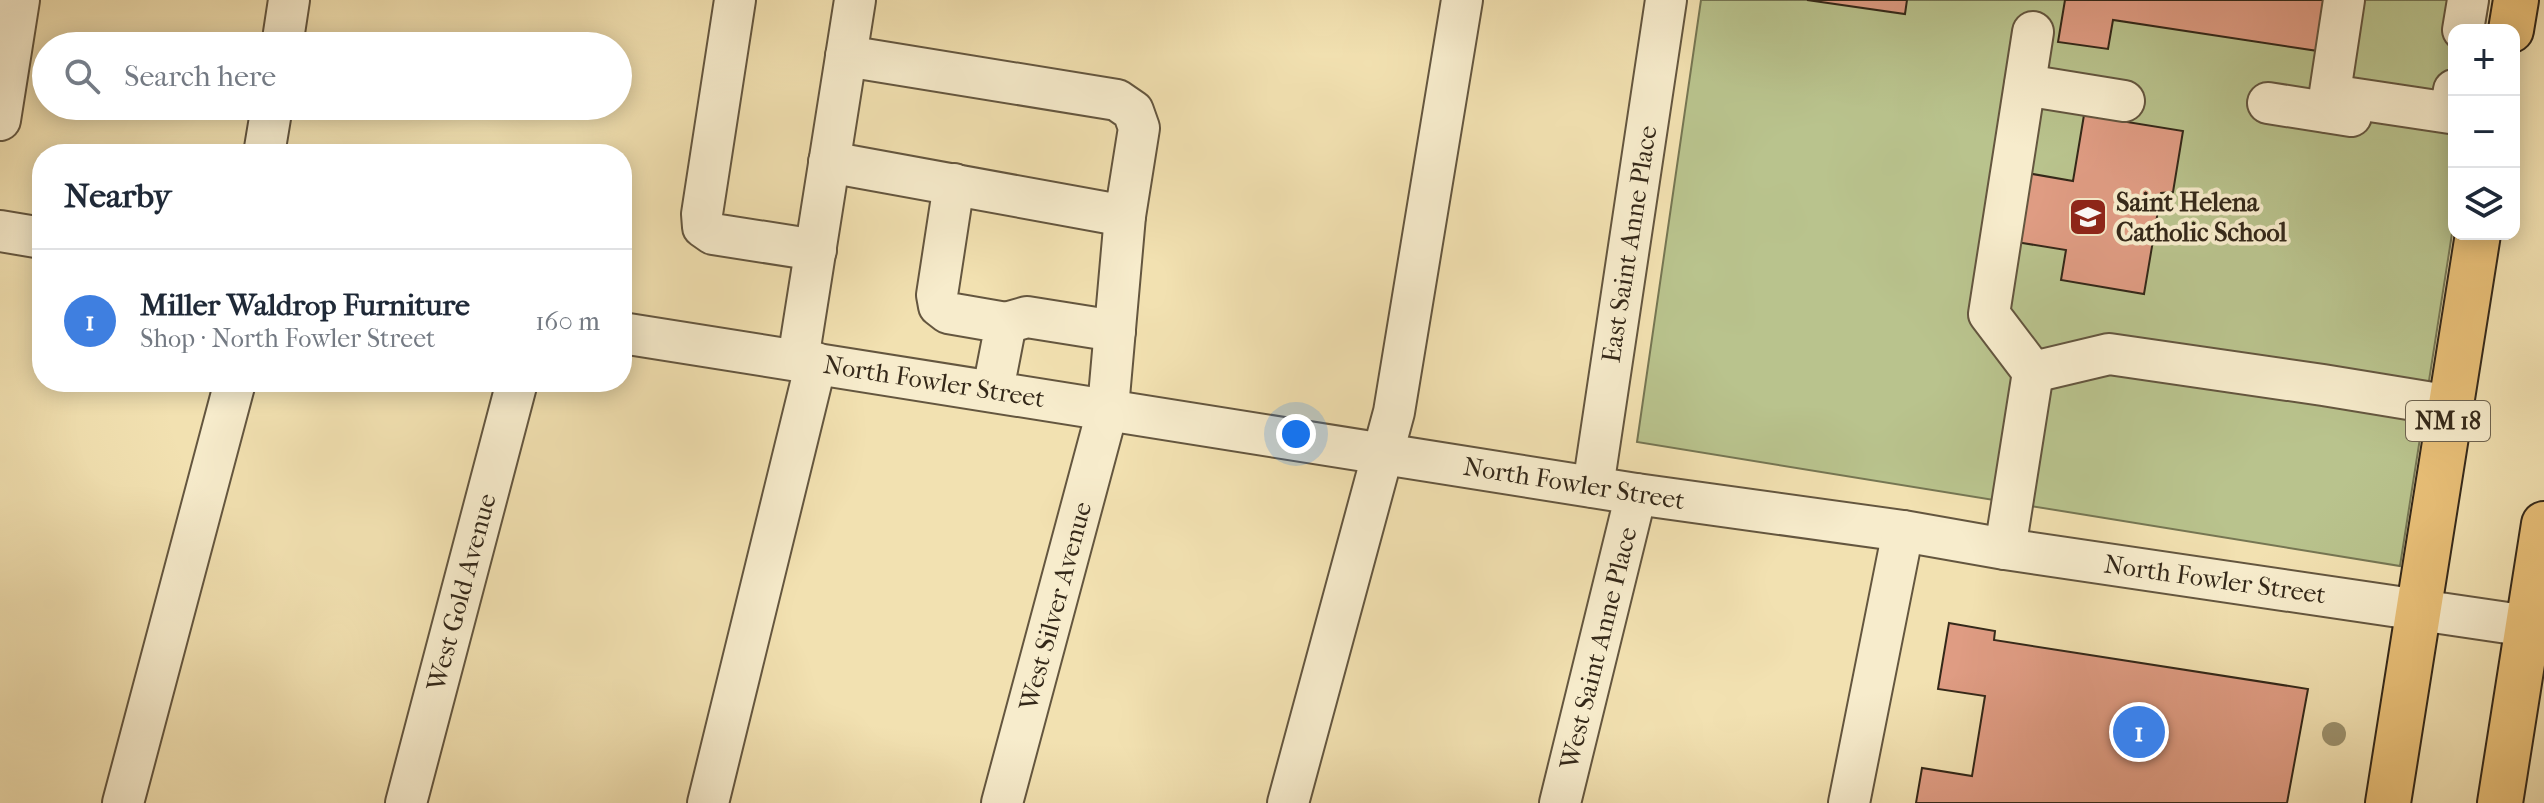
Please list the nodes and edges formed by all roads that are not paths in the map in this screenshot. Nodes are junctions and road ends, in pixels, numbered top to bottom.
1 (19, 0) edge
2 (289, 0) edge
3 (735, 0) edge
4 (855, 0) edge
5 (1462, 0) edge
6 (1666, 0) edge
7 (2344, 0) edge
8 (2468, 0) edge
9 (2516, 0) edge
10 (2464, 24) edge
11 (2512, 24) edge
12 (284, 32) edge
13 (2033, 32) dead end
14 (846, 56) junction
15 (2025, 85) junction
16 (2453, 96) edge
17 (2124, 101) dead end
18 (2268, 103) dead end
19 (2340, 108) junction
20 (0, 120) edge
21 (270, 120) edge
22 (266, 144) edge
23 (829, 162) junction
24 (954, 184) junction
25 (1125, 216) junction
26 (0, 231) edge
27 (32, 236) edge
28 (2477, 240) edge
29 (816, 250) junction
30 (1006, 323) junction
31 (1115, 331) junction
32 (632, 335) edge
33 (807, 362) junction
34 (2033, 372) junction
35 (993, 390) junction
36 (232, 392) edge
37 (514, 392) edge
38 (2451, 406) junction
39 (1108, 408) junction
40 (1382, 452) junction
41 (1593, 487) junction
42 (1636, 494) junction
43 (2544, 524) edge
44 (1903, 531) junction
45 (2005, 549) junction
46 (2418, 608) junction
47 (2528, 626) junction
48 (2529, 711) edge
49 (123, 803) edge
50 (406, 803) edge
51 (708, 803) edge
52 (1002, 803) edge
53 (1288, 803) edge
54 (1560, 803) edge
55 (1849, 803) edge
56 (2388, 803) edge
57 (2500, 803) edge

1 - 20 street
2 - 12 street
3 - 29 street
4 - 14 street
5 - 40 street
6 - 41 street, East Saint Anne Place
7 - 19 street
8 - 10 street
9 - 11 main road
13 - 15 street
14 - 23 street
14 - 25 street, West Silver Avenue
15 - 17 street
15 - 34 street
16 - 19 street
18 - 19 street
21 - 22 street
23 - 24 street
23 - 29 street
24 - 25 street
24 - 30 street
25 - 31 street, West Silver Avenue
26 - 27 street
28 - 38 main road, NM 18
29 - 33 street
30 - 31 street
30 - 35 street
31 - 39 street, West Silver Avenue
32 - 33 street, North Fowler Street
33 - 35 street, North Fowler Street
33 - 51 street
34 - 38 street
34 - 45 street
35 - 39 street, North Fowler Street
36 - 49 street
37 - 50 street, West Gold Avenue
38 - 46 main road, NM 18
39 - 40 street, North Fowler Street
39 - 52 street, West Silver Avenue
40 - 41 street, North Fowler Street
40 - 53 street
41 - 42 street, North Fowler Street
42 - 44 street, North Fowler Street
42 - 54 street, West Saint Anne Place
43 - 47 main road
44 - 45 street, North Fowler Street
44 - 55 street
45 - 46 street, North Fowler Street
46 - 47 street, North Fowler Street
46 - 56 main road, NM 18
47 - 48 main road
48 - 57 main road

